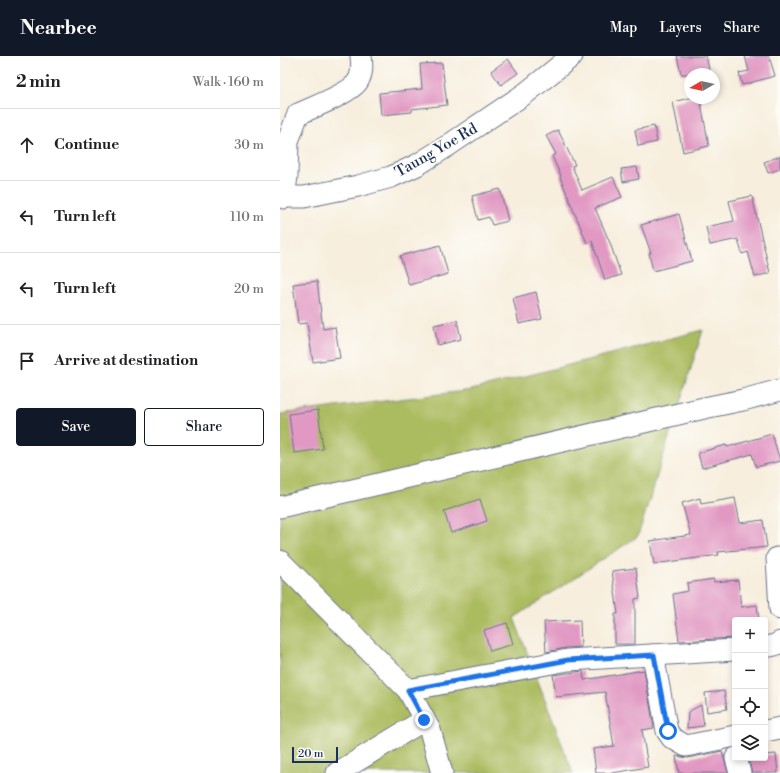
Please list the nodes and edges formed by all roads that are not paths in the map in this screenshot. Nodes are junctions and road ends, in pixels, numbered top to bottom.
1 (361, 56) edge
2 (572, 56) edge
3 (282, 197) edge
4 (780, 390) edge
5 (280, 507) edge
6 (776, 558) dead end
7 (280, 561) edge
8 (780, 609) edge
9 (780, 642) edge
10 (768, 646) edge
11 (732, 650) edge
12 (654, 655) junction
13 (408, 690) junction
14 (424, 720) junction
15 (780, 728) edge
16 (768, 730) edge
17 (732, 742) edge
18 (737, 761) edge
19 (337, 773) edge
20 (442, 773) edge
21 (740, 773) edge

1 - 3 street
2 - 3 street, Taung Yoe Rd
4 - 5 street
6 - 8 street
7 - 13 street
9 - 10 street
11 - 12 street
12 - 13 street
12 - 17 street
13 - 14 street
14 - 19 street
14 - 20 street
15 - 16 street
18 - 21 street

